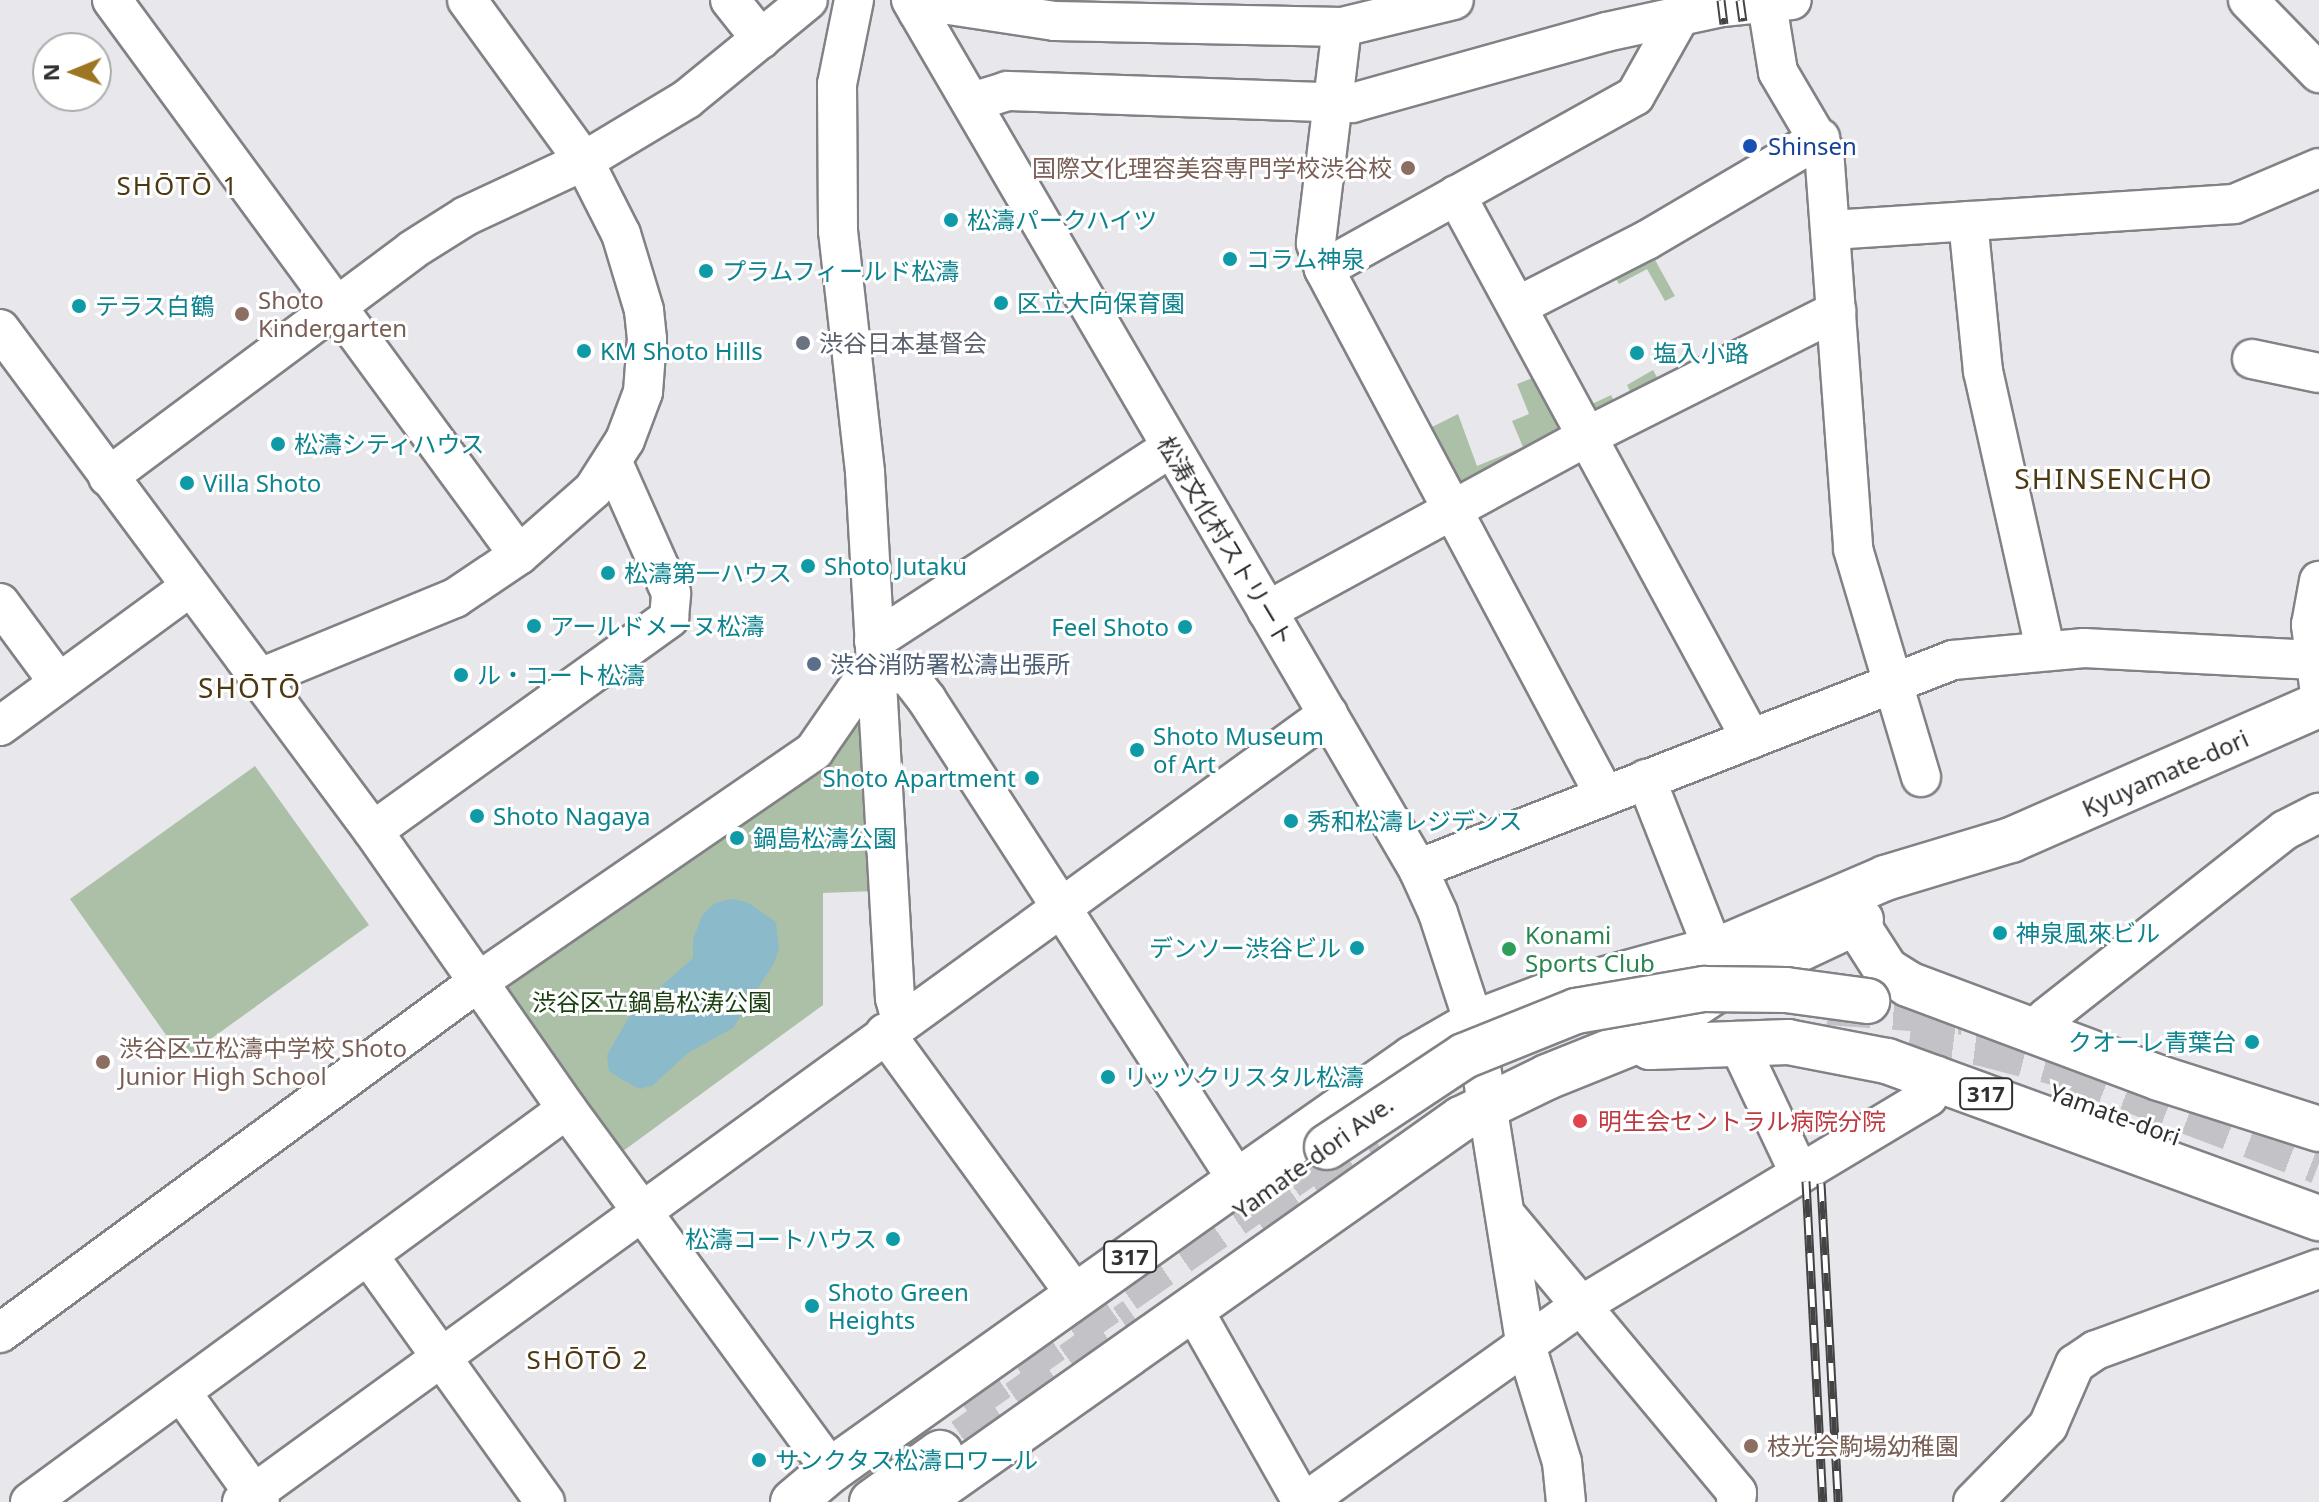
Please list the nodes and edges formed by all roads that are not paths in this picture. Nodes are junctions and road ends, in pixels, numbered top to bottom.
1 (112, 0) edge
2 (467, 0) edge
3 (730, 0) edge
4 (808, 0) edge
5 (854, 0) edge
6 (1454, 0) edge
7 (2248, 0) edge
8 (1780, 2) edge
9 (915, 6) edge
10 (1692, 9) edge
11 (1342, 27) junction
12 (761, 39) junction
13 (2319, 73) edge
14 (972, 102) junction
15 (1331, 104) junction
16 (1820, 138) junction
17 (584, 161) junction
18 (2319, 168) edge
19 (1456, 195) junction
20 (1968, 221) junction
21 (1831, 230) junction
22 (1324, 269) junction
23 (1518, 306) junction
24 (336, 307) junction
25 (1836, 311) junction
26 (0, 329) edge
27 (2252, 359) dead end
28 (2319, 373) edge
29 (1588, 436) junction
30 (1170, 448) junction
31 (613, 463) junction
32 (108, 477) junction
33 (1450, 510) junction
34 (519, 555) junction
35 (2319, 581) edge
36 (190, 587) junction
37 (0, 603) edge
38 (1267, 611) junction
39 (2045, 649) junction
40 (874, 653) junction
41 (2317, 675) edge
42 (260, 678) junction
43 (59, 683) junction
44 (1894, 683) junction
45 (2319, 705) edge
46 (1328, 714) junction
47 (0, 726) edge
48 (1751, 739) junction
49 (1921, 777) dead end
50 (1646, 779) junction
51 (1605, 796) junction
52 (2319, 813) edge
53 (373, 831) junction
54 (2011, 840) junction
55 (1418, 869) junction
56 (1058, 906) junction
57 (1856, 923) junction
58 (1721, 947) junction
59 (478, 982) junction
60 (1865, 1014) junction
61 (1474, 1023) junction
62 (893, 1027) junction
63 (2039, 1034) junction
64 (1644, 1038) junction
65 (1737, 1041) junction
66 (1936, 1075) junction
67 (1488, 1104) junction
68 (567, 1109) junction
69 (2319, 1129) edge
70 (1333, 1158) junction
71 (2319, 1160) edge
72 (1799, 1172) junction
73 (1238, 1181) junction
74 (2319, 1195) edge
75 (643, 1210) junction
76 (1508, 1217) junction
77 (2319, 1218) edge
78 (368, 1255) junction
79 (2319, 1269) edge
80 (1076, 1295) junction
81 (1580, 1306) junction
82 (1193, 1309) junction
83 (0, 1333) edge
84 (1525, 1342) junction
85 (441, 1355) junction
86 (181, 1392) junction
87 (829, 1486) edge
88 (252, 1499) edge
89 (30, 1502) edge
90 (545, 1502) edge
91 (793, 1502) edge
92 (872, 1502) edge
93 (919, 1502) edge
94 (1304, 1502) edge
95 (1566, 1502) edge
96 (1736, 1502) edge
97 (1973, 1502) edge

1 - 24 street
2 - 17 street
3 - 12 street
4 - 12 street
5 - 40 street
6 - 11 street
7 - 13 street
8 - 10 street
8 - 16 street
9 - 11 street
9 - 14 street, 松涛文化村ストリート
10 - 15 street
10 - 19 street
11 - 15 street
12 - 17 street
14 - 15 street
14 - 30 street, 松涛文化村ストリート
15 - 22 street
16 - 21 street
16 - 23 street
17 - 24 street
17 - 31 street
18 - 20 street
19 - 22 street
19 - 23 street
20 - 21 street
20 - 39 street
21 - 25 street
22 - 33 street
23 - 29 street
24 - 32 street
24 - 34 street
25 - 29 street
25 - 44 street
26 - 32 street
27 - 28 street
29 - 33 street
29 - 48 street
30 - 38 street, 松涛文化村ストリート
30 - 40 street
31 - 34 street
31 - 53 street
32 - 36 street
33 - 38 street
33 - 51 street
34 - 42 street
35 - 41 street
36 - 42 street
36 - 43 street
37 - 43 street
38 - 46 street, 松涛文化村ストリート
39 - 41 street
39 - 44 street
40 - 56 street
40 - 59 street
40 - 62 street
42 - 53 street
43 - 47 street
44 - 48 street
44 - 49 street
45 - 54 main road, Kyuyamate-dori / 317
46 - 55 street, 松涛文化村ストリート
46 - 56 street
48 - 50 street
50 - 51 street
50 - 58 street
51 - 55 street
52 - 63 street
53 - 59 street
54 - 57 main road, Kyuyamate-dori / 317
54 - 58 main road, Kyuyamate-dori / 317
55 - 61 street, 松涛文化村ストリート
56 - 62 street
56 - 73 street
57 - 58 main road, 317
57 - 63 main road
57 - 64 main road, 317
58 - 61 main road, 317
59 - 68 street
59 - 83 street
60 - 70 main road, Yamate-dori Ave. / 317
60 - 71 main road, Yamate-dori / 317
60 - 74 main road, Yamate-dori / 317
61 - 67 street, 松涛文化村ストリート
61 - 73 main road, 317
62 - 75 street
62 - 80 street
63 - 69 main road
64 - 65 main road, 317
64 - 67 main road, 317
65 - 66 main road, 317
65 - 72 street
66 - 72 street
66 - 77 main road, 317
67 - 76 street, 松涛文化村ストリート
67 - 82 main road, 317
68 - 75 street
68 - 78 street
70 - 87 main road, Yamate-dori Ave. / 317
70 - 92 main road, Yamate-dori Ave. / 317
72 - 81 street
73 - 80 main road, 317
75 - 85 street
75 - 87 street
76 - 81 street
76 - 84 street, 松涛文化村ストリート
78 - 85 street
78 - 86 street
79 - 97 street
80 - 87 main road, 317
81 - 84 street
81 - 96 street
82 - 93 main road, 317
82 - 94 street
84 - 94 street
84 - 95 street, 松涛文化村ストリート
85 - 88 street
85 - 90 street
86 - 88 street
86 - 89 street
87 - 91 main road, 317

